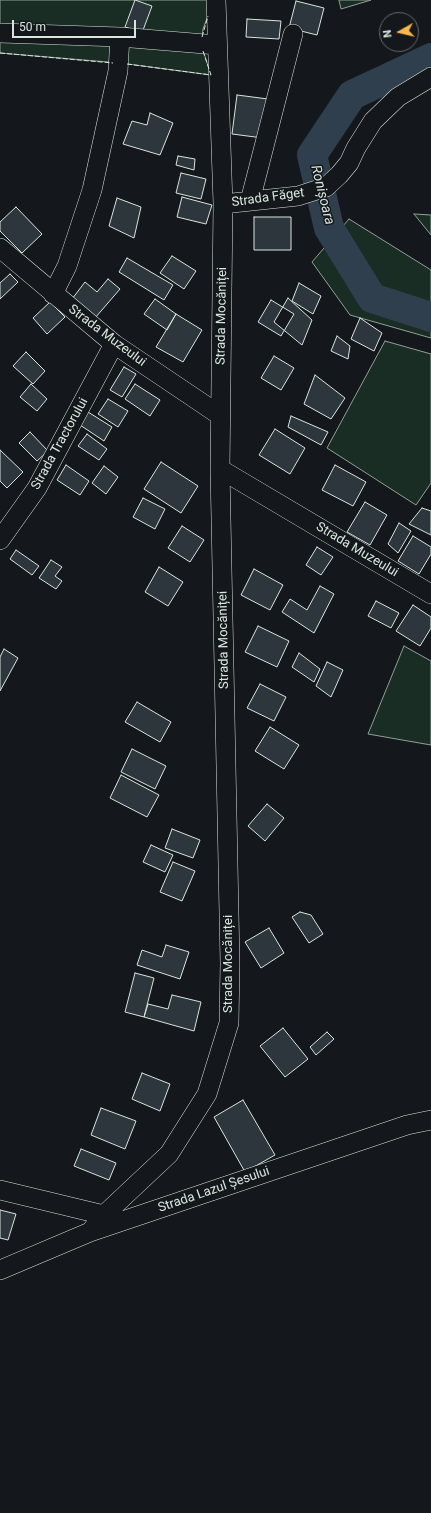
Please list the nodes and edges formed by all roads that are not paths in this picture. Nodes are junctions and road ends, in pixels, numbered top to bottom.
1 (216, 0) edge
2 (0, 33) edge
3 (293, 34) dead end
4 (120, 37) junction
5 (217, 45) junction
6 (431, 77) edge
7 (250, 201) junction
8 (223, 204) junction
9 (0, 248) edge
10 (53, 294) junction
11 (114, 344) junction
12 (221, 416) junction
13 (220, 469) junction
14 (1, 536) edge
15 (431, 594) edge
16 (431, 1120) edge
17 (0, 1190) edge
18 (104, 1215) junction
19 (90, 1232) junction
20 (0, 1270) edge

1 - 5 street, Strada Mocăniței
2 - 4 street
3 - 7 street
4 - 5 street
4 - 10 street
5 - 8 street, Strada Mocăniței
6 - 7 street, Strada Făget
7 - 8 street, Strada Făget
8 - 12 street, Strada Mocăniței
9 - 10 street, Strada Muzeului
10 - 11 street, Strada Muzeului
11 - 12 street, Strada Muzeului
11 - 14 street, Strada Tractorului
12 - 13 street, Strada Mocăniței
13 - 15 street, Strada Muzeului
13 - 18 street, Strada Mocăniței
16 - 19 street, Strada Lazul Șesului
17 - 18 street
18 - 19 street, Strada Mocăniței
19 - 20 street, Strada Lazul Șesului

